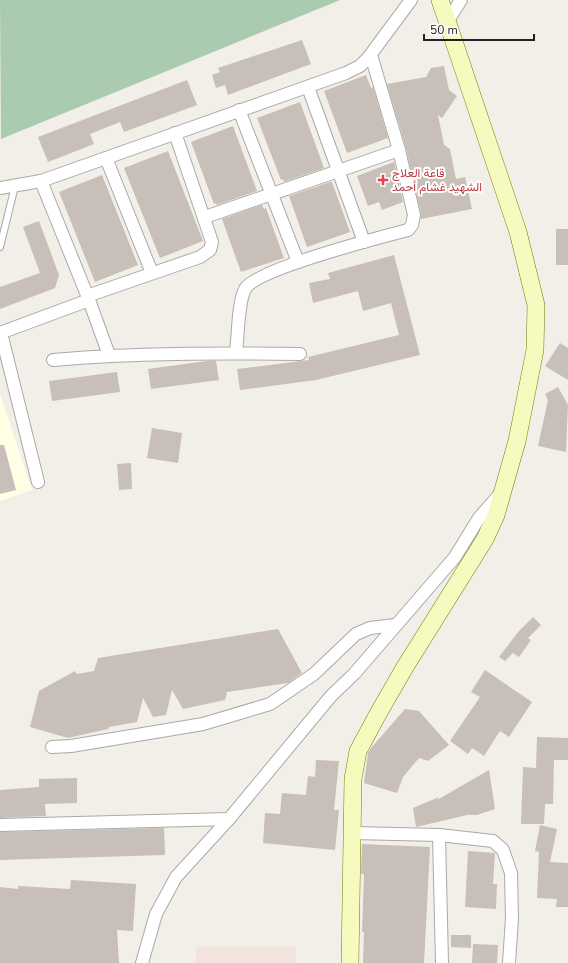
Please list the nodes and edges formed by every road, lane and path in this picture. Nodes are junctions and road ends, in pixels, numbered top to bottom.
1 (411, 0) edge
2 (440, 0) edge
3 (461, 0) edge
4 (447, 22) junction
5 (371, 55) junction
6 (308, 87) junction
7 (239, 110) junction
8 (175, 133) junction
9 (399, 150) junction
10 (106, 158) junction
11 (338, 170) junction
12 (41, 181) junction
13 (15, 186) junction
14 (0, 188) edge
15 (272, 194) junction
16 (205, 217) junction
17 (364, 242) junction
18 (0, 247) edge
19 (298, 262) junction
20 (152, 273) junction
21 (88, 298) junction
22 (0, 333) edge
23 (236, 353) junction
24 (300, 354) dead end
25 (109, 355) junction
26 (53, 360) dead end
27 (38, 482) dead end
28 (505, 488) junction
29 (395, 625) junction
30 (52, 747) dead end
31 (229, 819) junction
32 (0, 825) edge
33 (353, 833) junction
34 (439, 836) junction
35 (142, 963) edge
36 (350, 963) edge
37 (442, 963) edge
38 (509, 963) edge

1 - 5 street
2 - 4 street
3 - 4 street
4 - 28 street
5 - 6 street
5 - 9 street
6 - 7 street
6 - 11 street
7 - 8 street
7 - 15 street
8 - 10 street
8 - 16 street
9 - 11 street
9 - 17 street
10 - 12 street
10 - 20 street
11 - 15 street
11 - 17 street
12 - 13 street
12 - 21 street
13 - 14 street
13 - 18 lane
15 - 16 street
15 - 19 street
16 - 20 street
17 - 19 street
19 - 23 street
20 - 21 street
21 - 22 street
21 - 25 street
22 - 27 street
23 - 24 street
23 - 25 street
25 - 26 street
28 - 29 street
28 - 33 street
29 - 30 street
29 - 31 street
31 - 32 street
31 - 35 street
33 - 34 street
33 - 36 street
34 - 37 street
34 - 38 street

